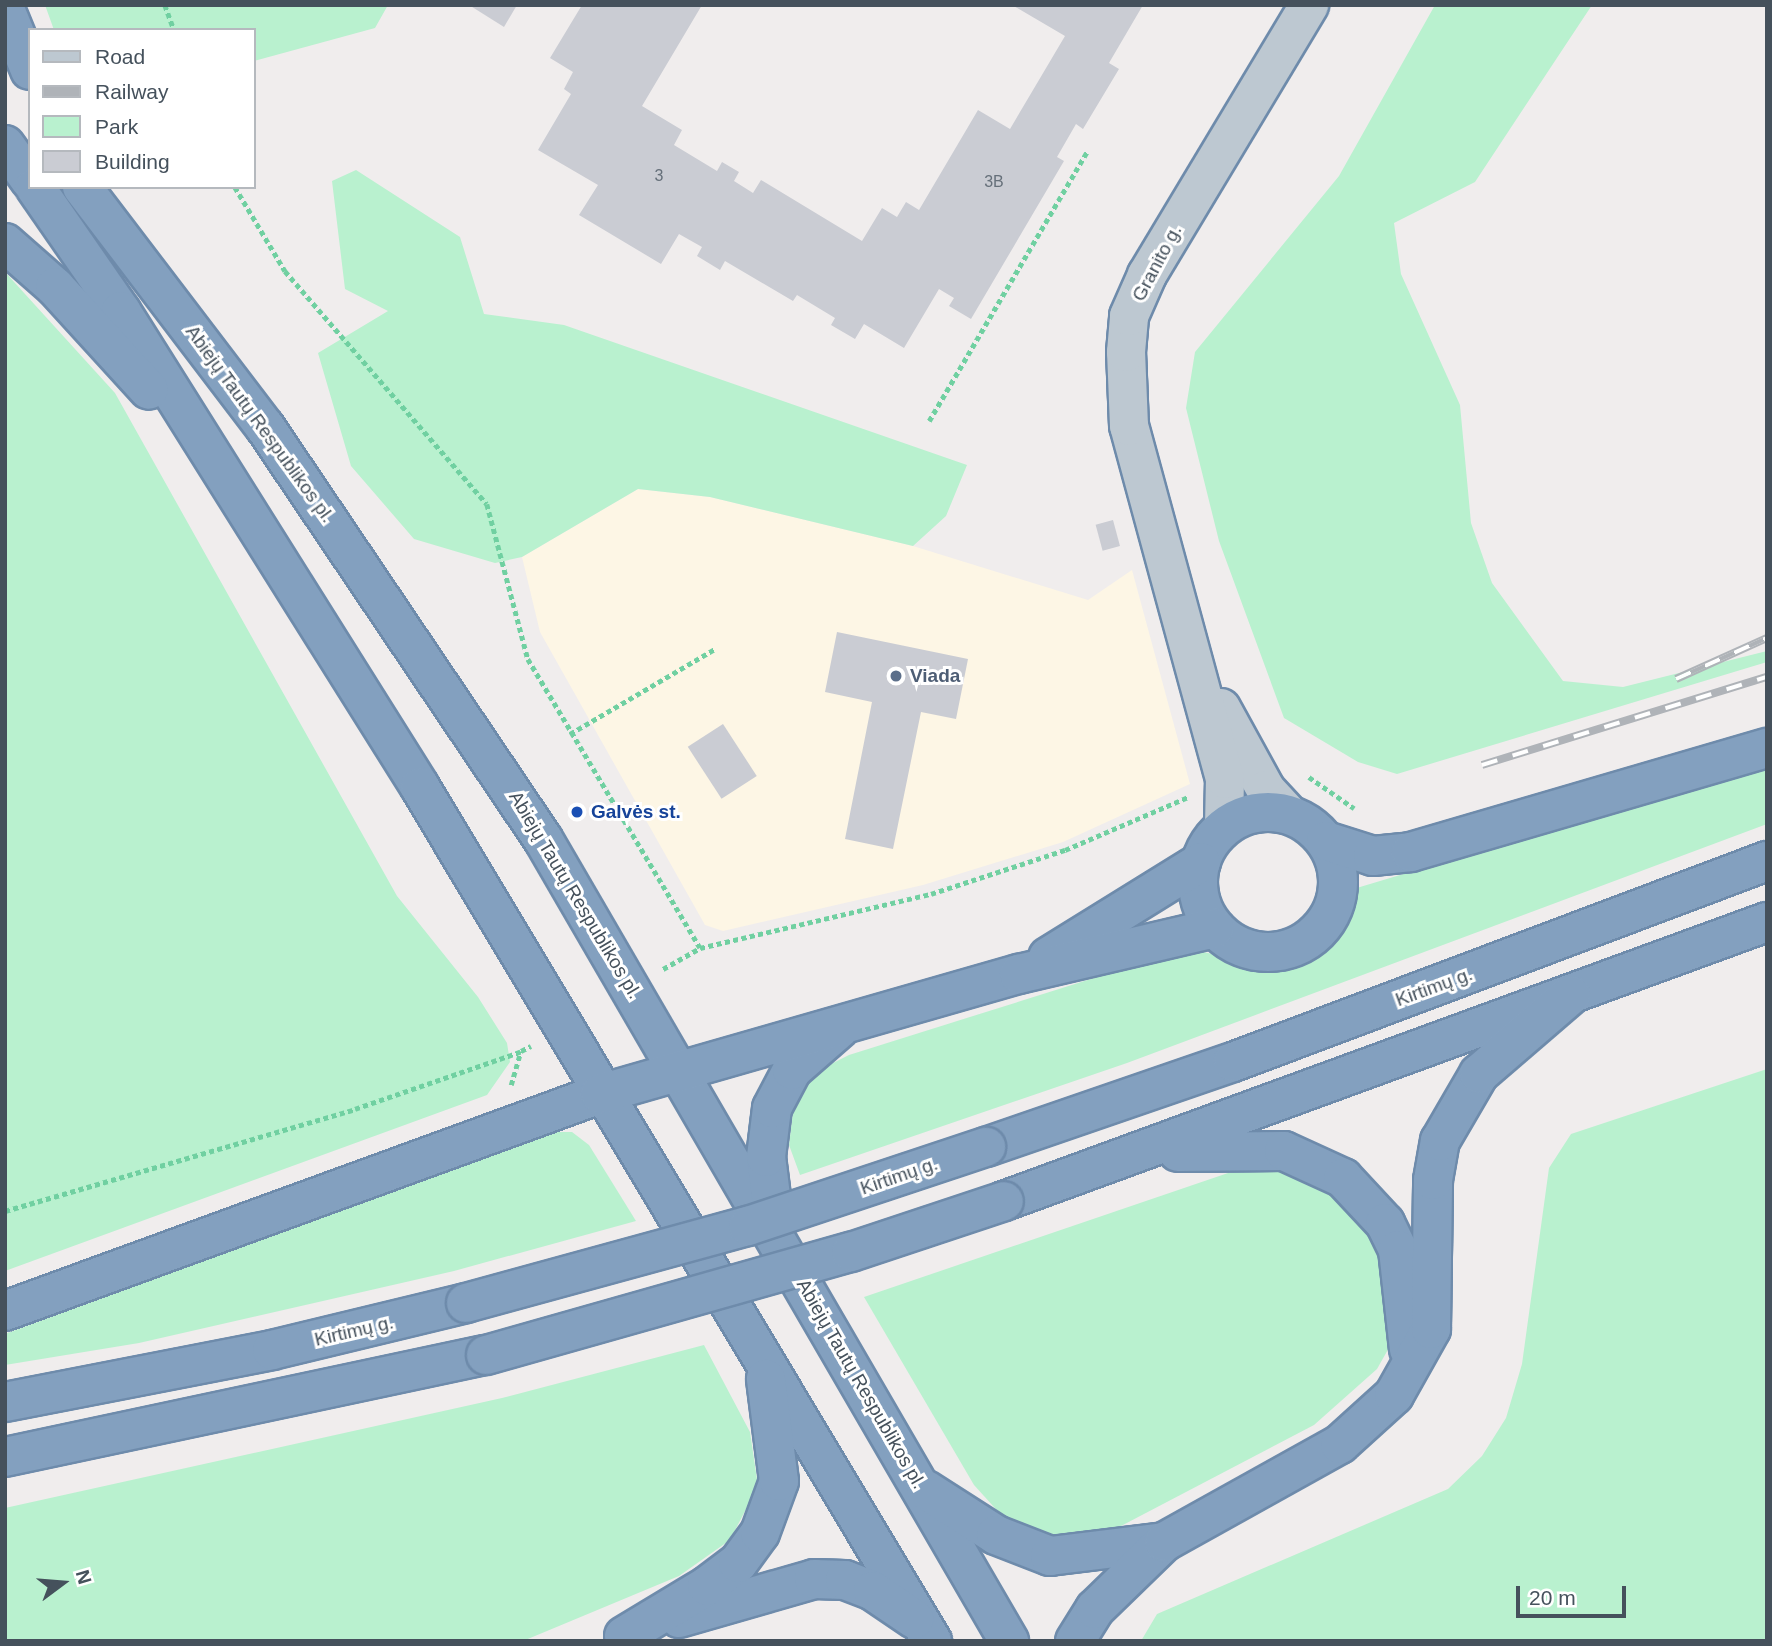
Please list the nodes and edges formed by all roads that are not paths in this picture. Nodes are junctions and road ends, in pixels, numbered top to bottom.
1 (1308, 5) edge
2 (5, 9) edge
3 (28, 65) edge
4 (5, 117) edge
5 (28, 138) edge
6 (5, 145) edge
7 (28, 177) edge
8 (35, 189) edge
9 (86, 190) edge
10 (5, 243) edge
11 (209, 457) junction
12 (1199, 670) junction
13 (1767, 748) edge
14 (1288, 814) junction
15 (1224, 827) junction
16 (1326, 841) junction
17 (1767, 861) edge
18 (1201, 862) junction
19 (1767, 922) edge
20 (1214, 928) junction
21 (1019, 974) junction
22 (1571, 995) junction
23 (847, 1022) junction
24 (680, 1070) junction
25 (600, 1094) junction
26 (1137, 1154) junction
27 (776, 1238) junction
28 (5, 1311) edge
29 (763, 1359) junction
30 (1409, 1365) junction
31 (5, 1402) edge
32 (57, 1449) junction
33 (5, 1457) edge
34 (5, 1482) edge
35 (921, 1487) junction
36 (1164, 1542) junction
37 (926, 1632) edge
38 (618, 1638) edge
39 (1009, 1641) edge
40 (1075, 1641) edge

1 - 12 street, Granito g.
2 - 3 highway
4 - 5 highway
6 - 7 highway
8 - 11 highway
9 - 24 highway, Abiejų Tautų Respublikos pl.
10 - 11 highway
11 - 25 highway
12 - 14 street, Granito g.
12 - 15 street, Granito g.
13 - 16 highway
14 - 15 highway
14 - 16 highway
15 - 18 highway
16 - 20 highway
17 - 31 highway, Kirtimų g., bridge
18 - 20 highway
18 - 21 highway
19 - 22 highway
20 - 21 highway
21 - 23 highway
22 - 26 highway
22 - 30 highway
23 - 24 highway
23 - 27 highway
24 - 25 highway
24 - 27 highway, Abiejų Tautų Respublikos pl.
25 - 28 highway
25 - 29 highway
26 - 30 highway
26 - 32 highway, bridge
27 - 35 highway, Abiejų Tautų Respublikos pl.
29 - 37 highway
29 - 38 highway
30 - 36 highway
32 - 33 highway
32 - 34 highway
35 - 36 highway
35 - 39 highway, Abiejų Tautų Respublikos pl.
36 - 40 highway
37 - 38 highway

